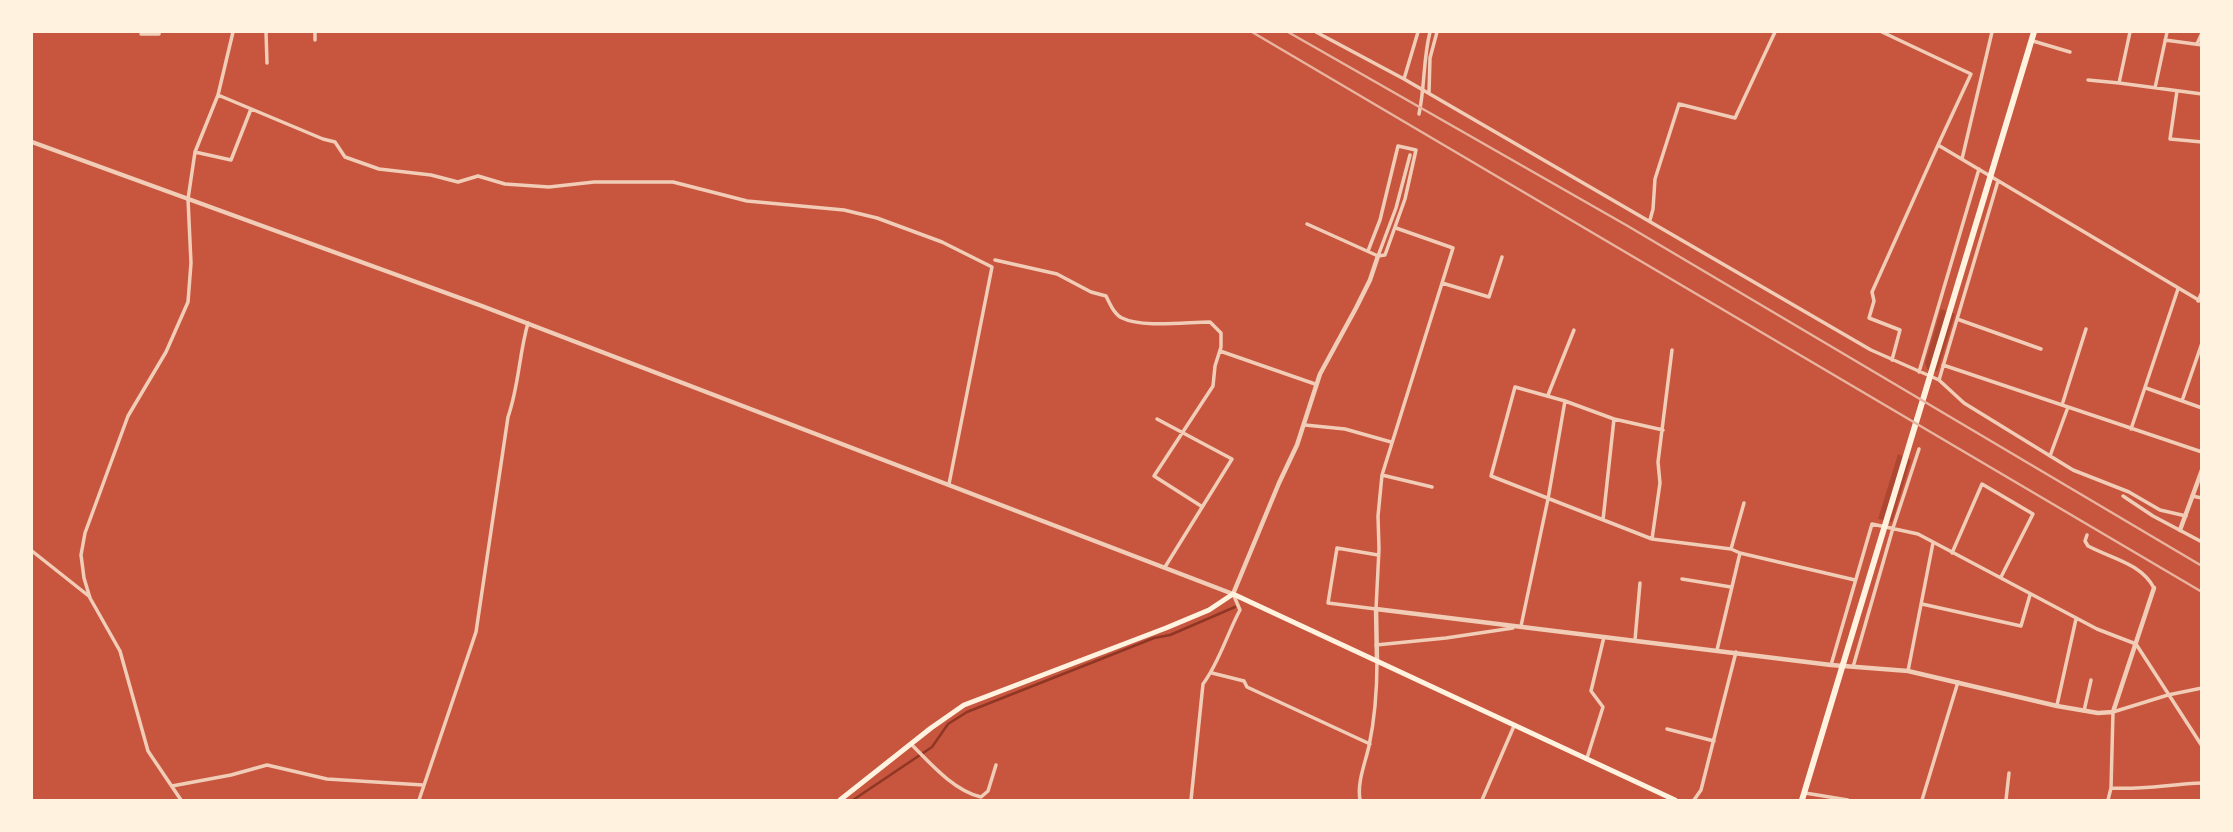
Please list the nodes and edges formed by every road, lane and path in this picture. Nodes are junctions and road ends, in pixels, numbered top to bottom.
1 (159, 32) edge
2 (233, 32) edge
3 (266, 32) edge
4 (315, 32) edge
5 (1316, 32) edge
6 (1418, 32) edge
7 (1430, 32) edge
8 (1437, 32) edge
9 (1775, 32) edge
10 (1882, 32) edge
11 (1992, 32) edge
12 (2034, 32) edge
13 (2130, 32) edge
14 (2167, 32) edge
15 (2202, 33) edge
16 (141, 34) dead end
17 (315, 40) dead end
18 (2165, 40) junction
19 (2031, 41) junction
20 (2199, 45) edge
21 (2070, 52) dead end
22 (267, 63) dead end
23 (1971, 74) junction
24 (1980, 76) junction
25 (1404, 79) junction
26 (2088, 80) dead end
27 (2119, 83) junction
28 (2155, 88) junction
29 (2177, 91) junction
30 (1427, 92) junction
31 (218, 94) junction
32 (2202, 94) edge
33 (251, 109) junction
34 (1419, 114) dead end
35 (32, 142) edge
36 (2202, 142) edge
37 (1938, 145) junction
38 (195, 152) junction
39 (1410, 155) dead end
40 (1962, 159) junction
41 (1979, 169) junction
42 (1990, 175) junction
43 (1998, 180) junction
44 (188, 199) junction
45 (1650, 220) junction
46 (1307, 224) dead end
47 (1396, 228) junction
48 (1368, 251) junction
49 (1378, 256) junction
50 (1502, 257) dead end
51 (995, 260) dead end
52 (1442, 284) junction
53 (2178, 289) junction
54 (2202, 292) edge
55 (2200, 302) edge
56 (1957, 319) junction
57 (528, 323) junction
58 (2086, 329) dead end
59 (1574, 330) dead end
60 (2202, 344) edge
61 (2041, 349) dead end
62 (1672, 350) dead end
63 (1220, 351) junction
64 (1892, 360) junction
65 (1943, 365) junction
66 (1919, 372) junction
67 (1939, 380) junction
68 (1315, 384) junction
69 (2146, 388) junction
70 (1548, 395) junction
71 (1565, 401) junction
72 (2182, 401) junction
73 (2065, 406) junction
74 (2202, 408) edge
75 (1157, 419) dead end
76 (1614, 419) junction
77 (1305, 425) junction
78 (2132, 429) junction
79 (1663, 430) junction
80 (1182, 434) junction
81 (1391, 442) junction
82 (1919, 449) dead end
83 (2202, 452) edge
84 (2050, 456) junction
85 (2202, 470) edge
86 (1382, 475) junction
87 (949, 484) junction
88 (1432, 487) dead end
89 (2123, 496) dead end
90 (2193, 496) junction
91 (2202, 498) edge
92 (1548, 499) junction
93 (1744, 503) dead end
94 (1201, 506) junction
95 (2186, 516) junction
96 (1603, 520) junction
97 (1893, 527) junction
98 (2180, 530) junction
99 (2087, 535) dead end
100 (1652, 539) junction
101 (2202, 542) edge
102 (1933, 543) junction
103 (1731, 549) junction
104 (32, 551) edge
105 (1740, 553) junction
106 (1952, 553) junction
107 (1378, 555) junction
108 (1165, 567) junction
109 (2001, 578) junction
110 (1682, 579) dead end
111 (1856, 580) junction
112 (1640, 583) dead end
113 (1731, 587) junction
114 (2154, 588) joint
115 (1233, 594) junction
116 (2030, 595) junction
117 (90, 598) junction
118 (1922, 604) junction
119 (1376, 609) junction
120 (2076, 619) junction
121 (1521, 626) junction
122 (1604, 636) junction
123 (1635, 640) junction
124 (2136, 644) junction
125 (1376, 645) junction
126 (1717, 649) junction
127 (1736, 652) junction
128 (1377, 662) junction
129 (1831, 665) junction
130 (1842, 666) junction
131 (1853, 667) junction
132 (1908, 671) junction
133 (1212, 673) junction
134 (2091, 680) dead end
135 (1958, 682) junction
136 (2202, 688) edge
137 (2168, 695) junction
138 (2057, 706) junction
139 (2084, 711) junction
140 (2113, 712) junction
141 (1514, 726) junction
142 (1667, 729) dead end
143 (2199, 737) edge
144 (1714, 741) junction
145 (911, 744) junction
146 (1370, 744) junction
147 (2202, 746) edge
148 (1586, 760) junction
149 (996, 765) dead end
150 (2010, 774) dead end
151 (2202, 783) edge
152 (423, 785) junction
153 (172, 786) junction
154 (2111, 788) junction
155 (1803, 797) edge
156 (181, 800) edge
157 (419, 800) edge
158 (840, 800) edge
159 (1191, 800) edge
160 (1360, 800) edge
161 (1482, 800) edge
162 (1675, 800) edge
163 (1694, 800) edge
164 (1848, 800) edge
165 (1922, 800) edge
166 (2006, 800) edge
167 (2108, 800) edge

1 - 16 street
2 - 31 street
3 - 22 street
4 - 17 street
5 - 25 street
6 - 25 street
7 - 34 street
8 - 30 street
9 - 45 street
10 - 23 street
11 - 24 street
12 - 19 main road
13 - 27 street
14 - 18 street
15 - 20 street
18 - 20 street
18 - 28 street
19 - 21 street
19 - 42 main road
23 - 24 street
23 - 37 street
24 - 40 street
25 - 30 street
26 - 27 street
27 - 28 street
28 - 29 street
29 - 32 street
29 - 36 street
30 - 45 street
31 - 33 street
31 - 38 street
33 - 38 street
33 - 87 street
35 - 44 street
37 - 40 street
37 - 64 street
38 - 44 street
39 - 49 street
40 - 41 street
41 - 42 street
41 - 66 street
42 - 43 street
42 - 130 main road
43 - 53 street
43 - 56 street
44 - 57 street
44 - 117 street
45 - 64 street
46 - 48 street
47 - 48 street
47 - 49 street
47 - 52 street
48 - 49 street
49 - 68 street
50 - 52 street
51 - 63 street
52 - 81 street
53 - 55 street
53 - 69 street
54 - 55 street
56 - 61 street
56 - 65 street
57 - 87 street
57 - 152 street
58 - 73 street
59 - 70 street
60 - 72 street
62 - 79 street
63 - 68 street
63 - 80 street
64 - 66 street
65 - 67 street
65 - 73 street
66 - 67 street
67 - 84 street
68 - 77 street
69 - 72 street
69 - 78 street
70 - 71 street
70 - 92 street
71 - 76 street
71 - 92 street
72 - 74 street
73 - 78 street
73 - 84 street
75 - 80 street
76 - 79 street
76 - 96 street
77 - 81 street
77 - 115 street
78 - 83 street
79 - 100 street
80 - 94 street
80 - 94 street
81 - 86 street
82 - 97 street
84 - 95 street
85 - 90 street
86 - 88 street
86 - 107 street
87 - 108 street
89 - 98 street
90 - 91 street
90 - 95 street
92 - 96 street
92 - 121 street
93 - 103 street
94 - 108 street
95 - 98 street
96 - 100 street
97 - 102 street
97 - 111 street
97 - 131 street
98 - 101 street
99 - 114 street
100 - 103 street
102 - 106 street
102 - 118 street
103 - 105 street
104 - 117 street
105 - 111 street
105 - 113 street
106 - 109 street
106 - 109 street
107 - 119 street
107 - 119 street
108 - 115 street
109 - 116 street
110 - 113 street
111 - 129 street
112 - 123 street
113 - 126 street
114 - 124 street
115 - 128 main road
115 - 133 street
115 - 145 main road
116 - 118 street
116 - 120 street
117 - 153 street
118 - 132 street
119 - 121 street
119 - 125 street
120 - 124 street
120 - 138 street
121 - 122 street
121 - 125 street
122 - 123 street
122 - 148 street
123 - 126 street
124 - 137 street
124 - 140 street
125 - 128 street
126 - 127 street
127 - 129 street
127 - 144 street
128 - 141 main road
128 - 146 street
129 - 130 street
130 - 131 street
130 - 155 main road
131 - 132 street
132 - 135 street
133 - 146 street
133 - 159 street
134 - 139 street
135 - 138 street
135 - 165 street
136 - 137 street
137 - 140 street
137 - 143 street
138 - 139 street
139 - 140 street
140 - 154 street
141 - 148 main road
141 - 161 street
142 - 144 street
143 - 147 street
144 - 163 street
145 - 149 street
145 - 158 main road
146 - 160 street
148 - 162 main road
150 - 166 street
151 - 154 street
152 - 153 street
152 - 157 street
153 - 156 street
154 - 167 street
155 - 164 street

